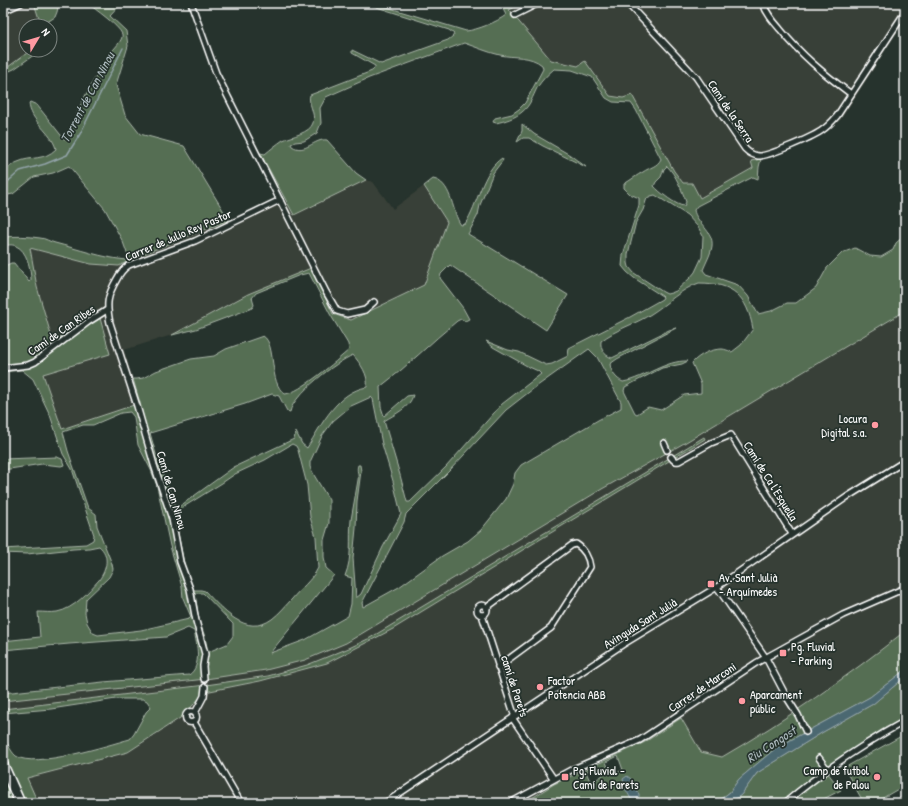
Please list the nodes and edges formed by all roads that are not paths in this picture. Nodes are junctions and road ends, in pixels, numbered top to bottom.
1 (20, 3) edge
2 (191, 3) edge
3 (539, 3) edge
4 (626, 3) edge
5 (763, 3) edge
6 (3, 11) edge
7 (905, 12) edge
8 (515, 15) dead end
9 (851, 94) junction
10 (280, 200) junction
11 (374, 302) dead end
12 (107, 310) junction
13 (3, 368) edge
14 (664, 443) dead end
15 (667, 450) dead end
16 (671, 457) dead end
17 (905, 461) edge
18 (792, 534) junction
19 (717, 587) junction
20 (905, 588) edge
21 (486, 608) junction
22 (482, 615) junction
23 (766, 658) junction
24 (498, 667) junction
25 (204, 679) dead end
26 (205, 687) dead end
27 (195, 713) junction
28 (513, 719) junction
29 (194, 722) junction
30 (905, 722) edge
31 (806, 732) dead end
32 (819, 758) dead end
33 (3, 765) edge
34 (827, 769) junction
35 (553, 778) junction
36 (20, 803) edge
37 (241, 803) edge
38 (385, 803) edge
39 (510, 803) edge
40 (785, 803) edge

1 - 6 street
2 - 10 street
3 - 8 street
4 - 9 street, Camí de la Serra
5 - 9 street
7 - 9 street, Camí de la Serra
10 - 11 street
10 - 12 street, Carrer de Julio Rey Pastor
12 - 13 street, Camí de Can Ribes
12 - 25 street, Camí de Can Ninou
14 - 15 street
16 - 18 street, Camí de Ca l'Esquella
17 - 18 street, Avinguda Sant Julià
18 - 19 street, Avinguda Sant Julià
19 - 23 street
19 - 28 street, Avinguda Sant Julià
20 - 23 street, Carrer de Marconi
21 - 22 street
21 - 22 street
21 - 24 street
22 - 24 street, camí de Parets
23 - 31 street
23 - 35 street, Carrer de Marconi
24 - 28 street, camí de Parets
26 - 27 street
27 - 29 street
27 - 29 street
28 - 35 street, camí de Parets
28 - 38 street, Avinguda Sant Julià
29 - 37 street
30 - 34 street
32 - 34 street
33 - 36 highway
34 - 40 street
35 - 39 street, Carrer de Marconi

